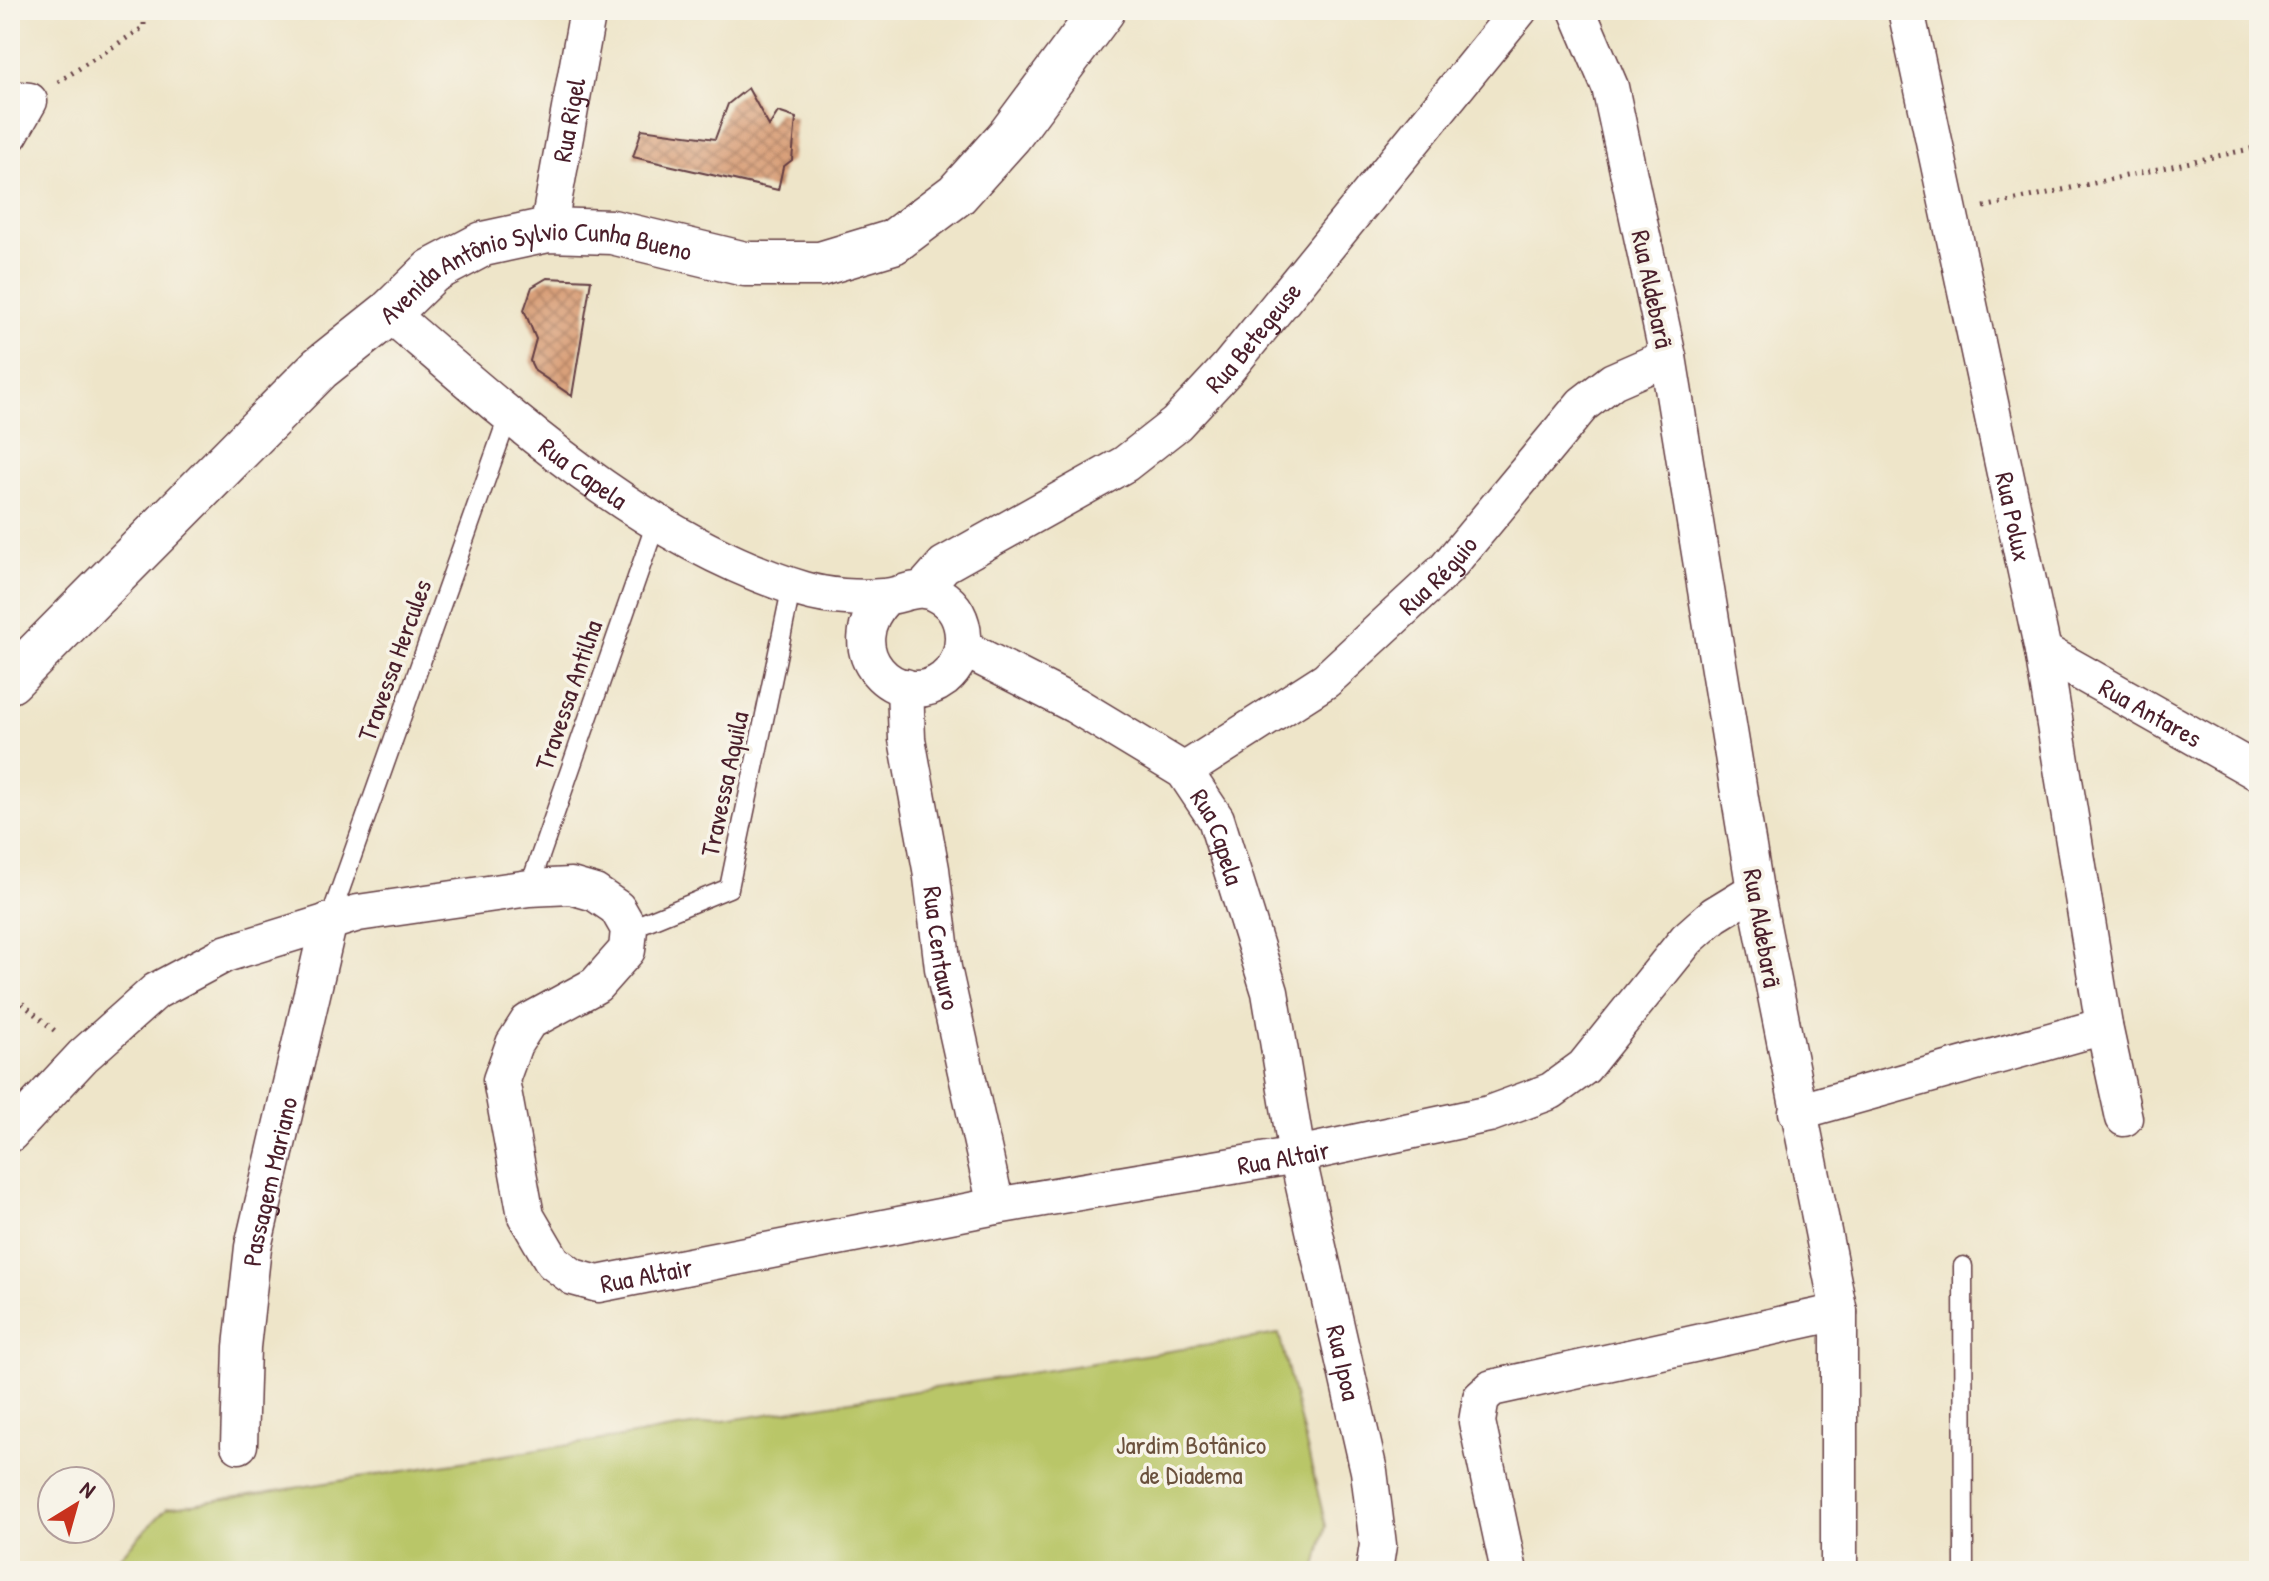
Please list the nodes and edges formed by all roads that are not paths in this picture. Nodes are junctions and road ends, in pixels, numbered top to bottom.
1 (588, 10) edge
2 (1103, 10) edge
3 (1519, 10) edge
4 (1577, 10) edge
5 (1906, 10) edge
6 (19, 100) edge
7 (10, 134) edge
8 (548, 230) junction
9 (389, 313) junction
10 (1668, 357) junction
11 (508, 417) junction
12 (657, 520) junction
13 (799, 587) junction
14 (923, 589) junction
15 (886, 597) junction
16 (963, 648) junction
17 (865, 649) junction
18 (2043, 651) junction
19 (10, 681) edge
20 (905, 687) junction
21 (1184, 771) junction
22 (2259, 773) edge
23 (529, 888) junction
24 (1755, 890) junction
25 (329, 921) junction
26 (629, 929) junction
27 (2104, 1026) junction
28 (1797, 1112) junction
29 (2124, 1118) dead end
30 (10, 1134) edge
31 (1297, 1155) junction
32 (996, 1206) junction
33 (1963, 1266) dead end
34 (1839, 1312) junction
35 (239, 1445) dead end
36 (1374, 1571) edge
37 (1509, 1571) edge
38 (1839, 1571) edge
39 (1964, 1571) edge

1 - 8 street, Rua Rigel
2 - 8 main road, Avenida Antônio Sylvio Cunha Bueno
3 - 14 street, Rua Betegeuse
4 - 10 street, Rua Aldebarã
5 - 18 street, Rua Polux
6 - 7 street
8 - 9 main road, Avenida Antônio Sylvio Cunha Bueno
9 - 11 street, Rua Capela
9 - 19 main road, Avenida Antônio Sylvio Cunha Bueno
10 - 21 street, Rua Réguio
10 - 24 street, Rua Aldebarã
11 - 12 street, Rua Capela
11 - 25 lane, Travessa Hercules
12 - 13 street, Rua Capela
12 - 23 lane, Travessa Antilha
13 - 15 street, Rua Capela
13 - 17 street, Rua Capela
13 - 26 lane, Travessa Aquila
14 - 15 street
14 - 16 street
15 - 17 street
16 - 20 street
16 - 21 street, Rua Capela
17 - 20 street
18 - 22 street, Rua Antares
18 - 27 street, Rua Polux
20 - 32 street, Rua Centauro
21 - 31 street, Rua Capela
23 - 25 street
23 - 26 street
24 - 28 street, Rua Aldebarã
24 - 31 street, Rua Altair
25 - 30 street
25 - 35 street, Passagem Mariano
26 - 32 street, Rua Altair
27 - 28 street
27 - 29 street, Rua Polux
28 - 34 street, Rua Aldebarã
31 - 32 street, Rua Altair
31 - 36 street, Rua Ipoa
33 - 39 lane
34 - 37 street
34 - 38 street, Rua Aldebarã

